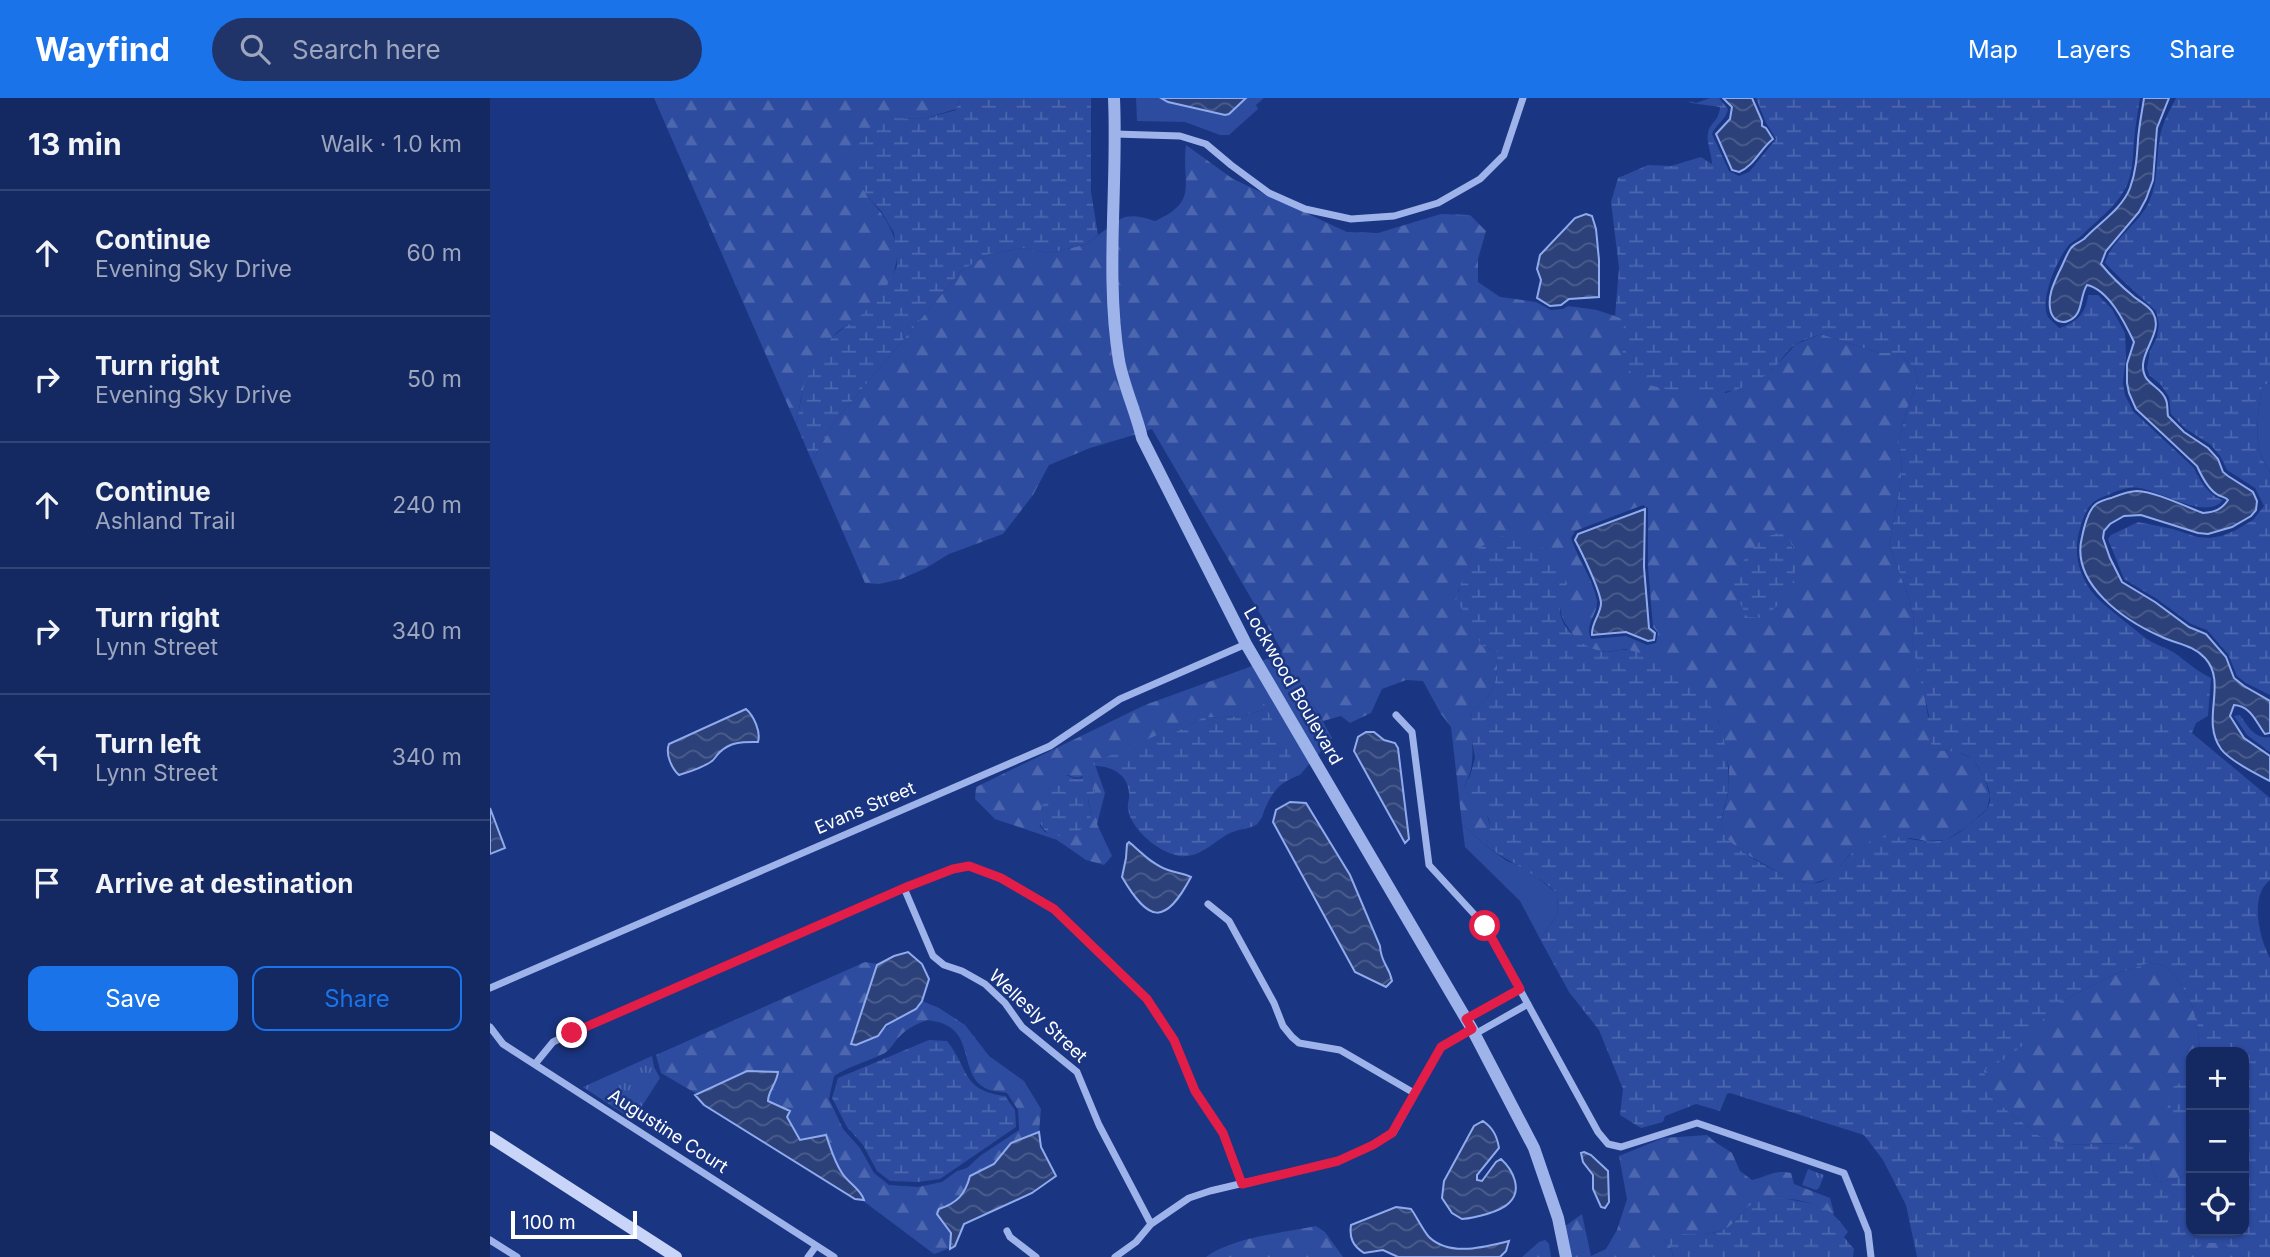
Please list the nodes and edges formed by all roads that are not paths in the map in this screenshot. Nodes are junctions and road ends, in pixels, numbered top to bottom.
1 (1114, 98) edge
2 (1523, 98) edge
3 (1115, 134) junction
4 (1246, 644) junction
5 (1396, 715) dead end
6 (904, 888) junction
7 (1209, 904) dead end
8 (490, 989) edge
9 (1520, 989) junction
10 (1528, 1004) junction
11 (490, 1027) edge
12 (1471, 1027) junction
13 (535, 1064) junction
14 (1414, 1093) junction
15 (490, 1137) edge
16 (1242, 1184) junction
17 (1151, 1224) junction
18 (1007, 1231) dead end
19 (490, 1240) edge
20 (816, 1246) junction
21 (517, 1257) edge
22 (676, 1257) edge
23 (808, 1257) edge
24 (834, 1257) edge
25 (1036, 1257) edge
26 (1115, 1257) edge
27 (1566, 1257) edge
28 (1871, 1257) edge

1 - 3 street, Lockwood Boulevard
2 - 3 street
3 - 4 street, Lockwood Boulevard
4 - 8 street, Evans Street
4 - 12 street, Lockwood Boulevard
5 - 9 street
6 - 13 street
6 - 16 street
6 - 17 street, Wellesly Street
7 - 14 street
9 - 10 street
9 - 12 street
10 - 12 street
10 - 28 street
11 - 13 street, Augustine Court
12 - 14 street
12 - 27 street, Lockwood Boulevard
13 - 20 street, Augustine Court
14 - 16 street
15 - 22 main road
16 - 17 street
17 - 26 street
18 - 25 street
19 - 21 street
20 - 23 street
20 - 24 street, Augustine Court

